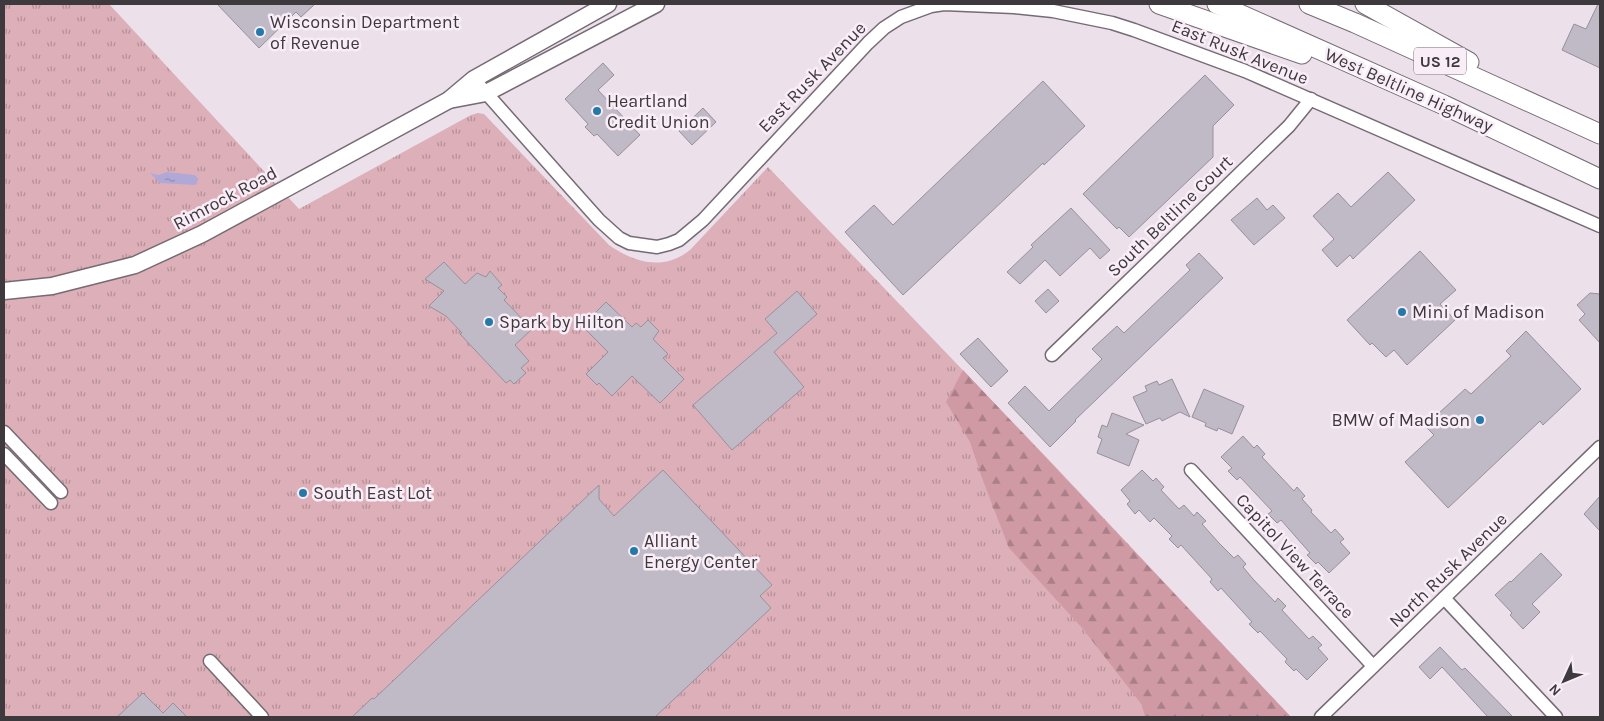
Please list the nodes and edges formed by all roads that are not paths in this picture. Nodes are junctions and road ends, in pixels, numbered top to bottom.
1 (608, 4) edge
2 (656, 4) edge
3 (1159, 4) edge
4 (1217, 4) edge
5 (1309, 4) edge
6 (1365, 4) edge
7 (474, 79) junction
8 (486, 93) junction
9 (1311, 99) junction
10 (449, 100) junction
11 (1444, 105) junction
12 (1570, 119) junction
13 (1600, 134) edge
14 (1600, 179) edge
15 (1600, 226) edge
16 (4, 291) edge
17 (1052, 355) dead end
18 (4, 432) edge
19 (1600, 447) edge
20 (4, 454) edge
21 (1191, 470) dead end
22 (61, 492) dead end
23 (50, 503) dead end
24 (1444, 598) junction
25 (210, 661) dead end
26 (1373, 666) junction
27 (262, 717) edge
28 (1321, 717) edge
29 (1556, 717) edge

1 - 7 main road, Rimrock Road
2 - 8 main road, Rimrock Road
3 - 11 highway
4 - 11 highway, West Beltline Highway / US 12
5 - 12 highway, US 12
6 - 12 highway
7 - 8 street, East Rusk Avenue
7 - 10 main road, Rimrock Road
8 - 9 street, East Rusk Avenue
8 - 10 main road, Rimrock Road
9 - 15 street, East Rusk Avenue
9 - 17 street, South Beltline Court
10 - 16 main road, Rimrock Road
11 - 14 highway, West Beltline Highway / US 12
12 - 13 highway, US 12
18 - 22 street
19 - 24 street, North Rusk Avenue
20 - 23 street
21 - 26 street, Capitol View Terrace
24 - 26 street, North Rusk Avenue
24 - 29 street
25 - 27 street
26 - 28 street, North Rusk Avenue

